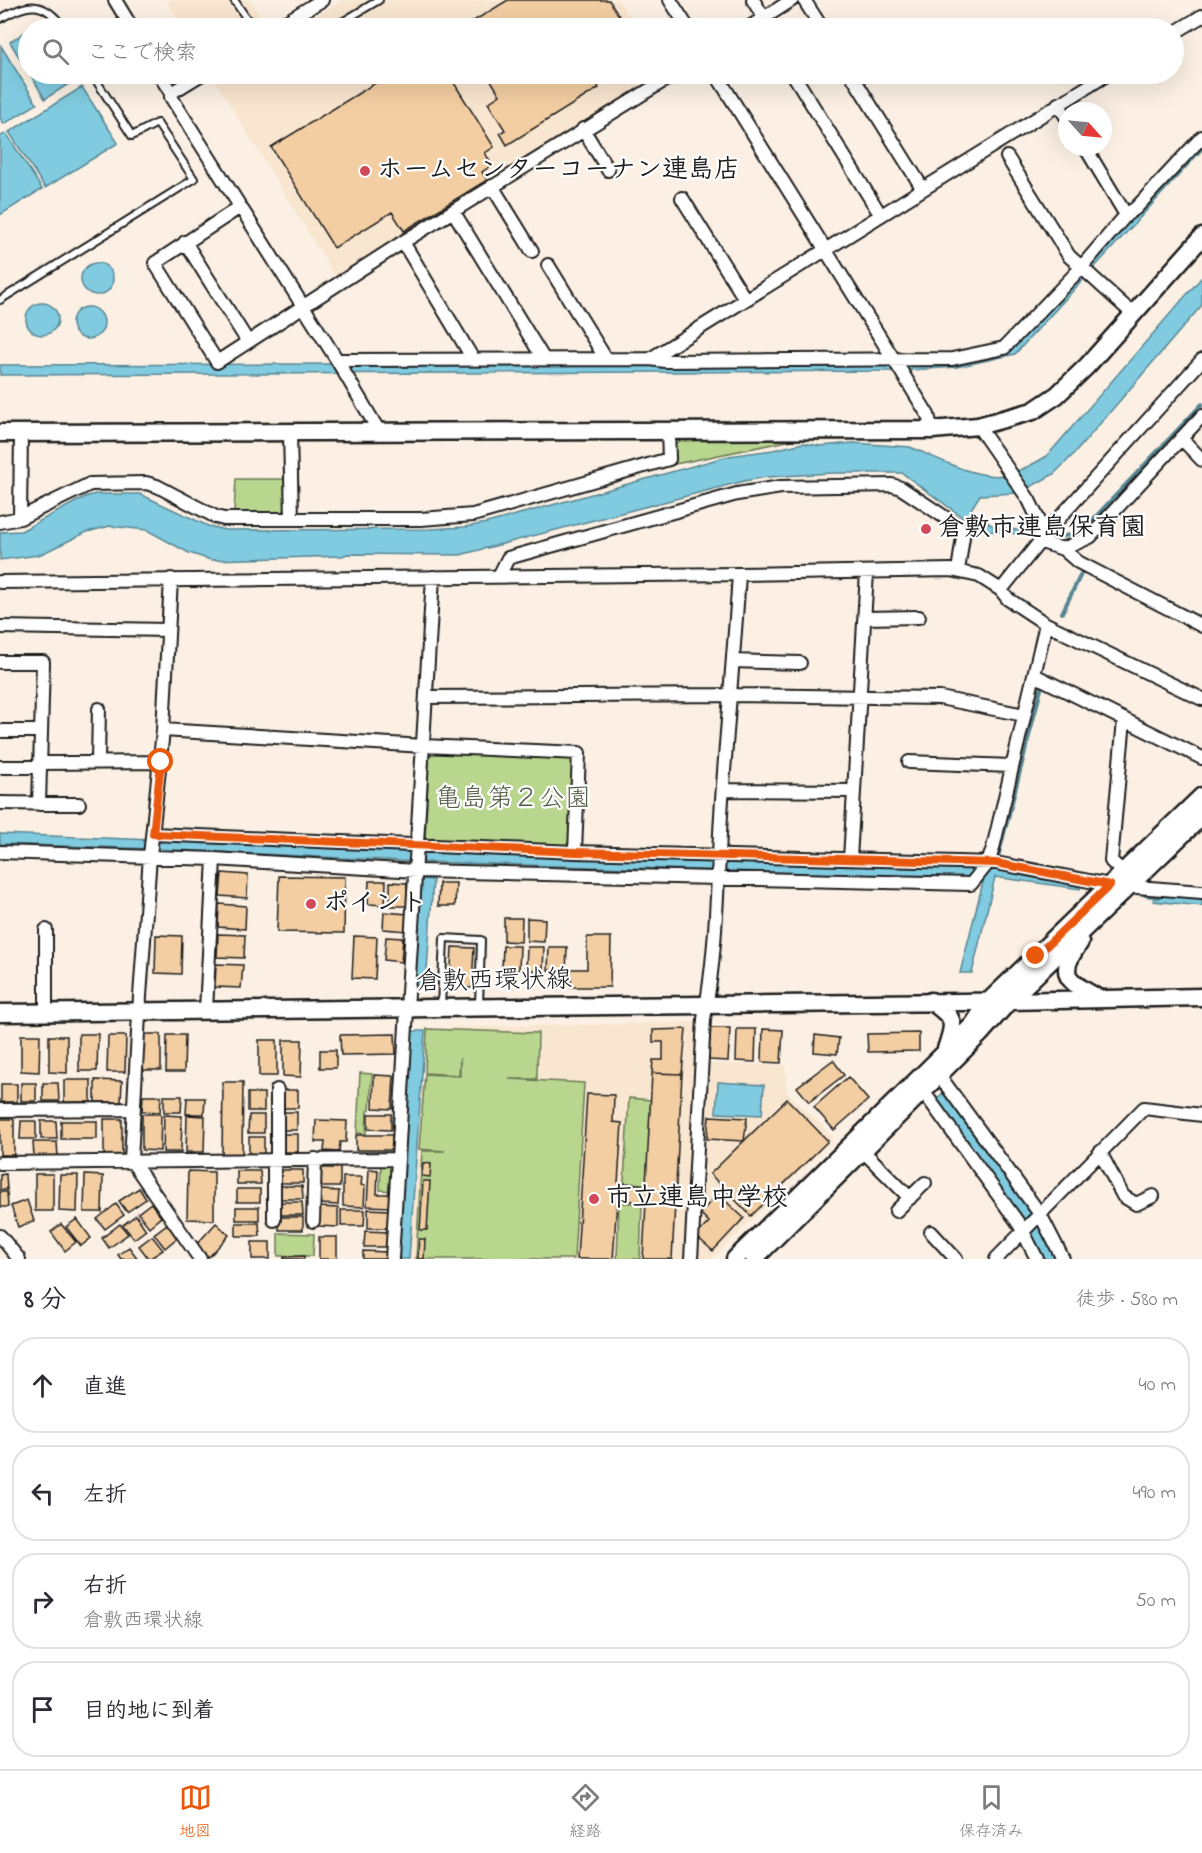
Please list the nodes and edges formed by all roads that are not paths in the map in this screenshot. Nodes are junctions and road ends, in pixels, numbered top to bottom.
1 (115, 0) edge
2 (234, 0) edge
3 (322, 0) edge
4 (379, 0) edge
5 (669, 0) edge
6 (753, 0) edge
7 (792, 0) edge
8 (804, 0) edge
9 (1202, 16) edge
10 (56, 18) edge
11 (126, 18) edge
12 (246, 18) edge
13 (292, 18) edge
14 (349, 18) edge
15 (681, 18) edge
16 (762, 18) edge
17 (769, 18) edge
18 (816, 18) edge
19 (0, 19) edge
20 (1184, 27) edge
21 (98, 84) edge
22 (165, 84) edge
23 (186, 84) edge
24 (658, 84) edge
25 (722, 84) edge
26 (799, 84) edge
27 (856, 84) edge
28 (1092, 84) edge
29 (171, 93) junction
30 (1062, 102) edge
31 (1058, 105) edge
32 (583, 129) junction
33 (1202, 137) edge
34 (1090, 156) edge
35 (1007, 157) dead end
36 (608, 170) dead end
37 (492, 186) junction
38 (923, 189) junction
39 (682, 198) dead end
40 (240, 207) junction
41 (453, 212) junction
42 (880, 214) junction
43 (1126, 215) junction
44 (1202, 237) edge
45 (185, 242) junction
46 (403, 242) junction
47 (824, 249) junction
48 (532, 251) dead end
49 (549, 265) dead end
50 (1085, 269) junction
51 (745, 299) junction
52 (0, 300) edge
53 (302, 305) junction
54 (1133, 314) junction
55 (248, 342) junction
56 (543, 358) junction
57 (473, 359) junction
58 (606, 359) junction
59 (650, 359) junction
60 (1202, 360) edge
61 (896, 365) junction
62 (341, 366) junction
63 (1202, 416) edge
64 (978, 426) junction
65 (932, 430) junction
66 (668, 431) junction
67 (290, 432) junction
68 (0, 433) edge
69 (21, 433) junction
70 (380, 433) junction
71 (1181, 438) junction
72 (1202, 460) edge
73 (20, 518) junction
74 (292, 519) junction
75 (0, 522) edge
76 (1041, 542) junction
77 (1063, 549) junction
78 (958, 571) junction
79 (867, 572) junction
80 (739, 574) junction
81 (499, 576) junction
82 (433, 577) junction
83 (171, 579) junction
84 (0, 582) edge
85 (1001, 590) junction
86 (919, 617) dead end
87 (865, 618) junction
88 (1046, 624) junction
89 (1202, 626) edge
90 (0, 627) edge
91 (168, 630) junction
92 (733, 661) junction
93 (0, 662) edge
94 (800, 663) dead end
95 (1034, 675) junction
96 (729, 695) junction
97 (860, 696) junction
98 (426, 698) junction
99 (1202, 699) edge
100 (99, 709) dead end
101 (1024, 715) junction
102 (1124, 720) junction
103 (164, 730) junction
104 (0, 731) edge
105 (40, 731) junction
106 (423, 746) junction
107 (1202, 758) edge
108 (98, 761) junction
109 (161, 762) junction
110 (909, 762) dead end
111 (39, 765) junction
112 (1011, 766) junction
113 (0, 767) edge
114 (723, 790) junction
115 (854, 791) junction
116 (1202, 796) edge
117 (0, 804) edge
118 (39, 804) junction
119 (79, 804) dead end
120 (1202, 816) edge
121 (153, 835) junction
122 (418, 848) junction
123 (0, 852) edge
124 (575, 852) junction
125 (150, 854) junction
126 (719, 857) junction
127 (214, 859) junction
128 (850, 859) junction
129 (986, 865) junction
130 (417, 868) junction
131 (719, 874) junction
132 (1126, 879) junction
133 (1110, 885) junction
134 (1202, 892) edge
135 (1101, 915) junction
136 (46, 930) dead end
137 (1202, 997) edge
138 (1098, 998) junction
139 (1010, 1000) junction
140 (932, 1001) junction
141 (989, 1001) junction
142 (706, 1005) junction
143 (478, 1007) junction
144 (407, 1008) junction
145 (441, 1008) junction
146 (206, 1010) junction
147 (139, 1011) junction
148 (46, 1012) junction
149 (0, 1013) edge
150 (945, 1052) junction
151 (939, 1075) junction
152 (277, 1090) dead end
153 (923, 1091) junction
154 (134, 1109) junction
155 (0, 1110) edge
156 (1202, 1115) edge
157 (862, 1150) junction
158 (1100, 1152) junction
159 (275, 1159) junction
160 (315, 1159) junction
161 (398, 1159) junction
162 (131, 1160) junction
163 (0, 1163) edge
164 (925, 1184) dead end
165 (1153, 1196) dead end
166 (910, 1198) junction
167 (896, 1211) dead end
168 (1038, 1216) junction
169 (274, 1220) dead end
170 (313, 1221) dead end
171 (1024, 1229) junction
172 (931, 1232) dead end
173 (0, 1236) edge
174 (19, 1259) edge
175 (200, 1259) edge
176 (392, 1259) edge
177 (691, 1259) edge
178 (735, 1259) edge
179 (754, 1259) edge
180 (956, 1259) edge
181 (996, 1259) edge
182 (1036, 1259) edge
183 (1063, 1259) edge

1 - 11 street
2 - 12 lane
3 - 13 street
4 - 14 lane
5 - 15 street
6 - 16 street
7 - 17 street
8 - 18 street
9 - 20 street
10 - 19 lane
21 - 52 lane
22 - 29 street
23 - 29 street
24 - 32 street
25 - 47 street
26 - 42 street
27 - 38 street
28 - 30 street
29 - 40 street
31 - 38 street
32 - 36 street
32 - 37 street
33 - 43 street
34 - 43 street
35 - 50 street
37 - 41 street
37 - 48 street
38 - 42 street
39 - 51 street
40 - 45 street
40 - 53 street
41 - 46 street
41 - 56 street
42 - 47 street
43 - 50 street
44 - 54 street
45 - 55 street
45 - 55 street
46 - 53 street
46 - 57 street
47 - 51 street
47 - 61 street
49 - 58 street
50 - 54 street
50 - 61 street
51 - 59 street
53 - 55 street
53 - 62 street
54 - 64 street
56 - 57 street
56 - 58 street
57 - 62 street
58 - 59 street
59 - 61 street
60 - 76 street
61 - 65 street
62 - 70 street
63 - 71 street
64 - 65 street
64 - 76 street
65 - 66 street
66 - 70 street
66 - 74 street
67 - 69 street
67 - 70 street
67 - 74 street
68 - 69 street
69 - 73 street
71 - 72 street
71 - 77 street
73 - 74 street
73 - 75 street
76 - 77 street
76 - 85 street
77 - 89 street
78 - 79 street
78 - 81 street
78 - 85 street
79 - 80 street
79 - 87 street
80 - 81 street
80 - 92 street
81 - 82 street
82 - 83 street
82 - 98 street
83 - 84 street
83 - 91 street
85 - 88 street
86 - 87 street
87 - 97 street
88 - 95 street
88 - 99 street
90 - 91 street
91 - 103 street
92 - 94 street
92 - 96 street
93 - 105 street
95 - 101 street
95 - 102 street
96 - 97 street
96 - 98 street
96 - 114 street
97 - 101 street
97 - 115 street
98 - 106 street
100 - 108 street
101 - 112 street
102 - 107 street
102 - 132 street
103 - 106 street
103 - 109 street
104 - 105 street
105 - 111 street
106 - 122 street
106 - 124 street
108 - 109 street
108 - 111 street
109 - 121 street
110 - 112 street
111 - 113 street
111 - 118 street
112 - 129 street
114 - 115 street
114 - 126 street
115 - 128 street
116 - 132 street
117 - 118 street
118 - 119 street
120 - 132 street
121 - 122 street
121 - 125 street
122 - 124 street
122 - 130 street
123 - 125 street
124 - 126 street
125 - 127 street
125 - 147 street
126 - 128 street
126 - 131 street
127 - 130 street
127 - 146 street
128 - 129 street
129 - 131 street
129 - 133 street
130 - 131 street
130 - 144 street
131 - 142 street
132 - 133 street
132 - 134 street
132 - 135 street
133 - 141 street
135 - 138 street
135 - 139 street
136 - 148 street
137 - 138 street, 倉敷西環状線
138 - 139 street, 倉敷西環状線
139 - 141 street, 倉敷西環状線
139 - 151 street
140 - 141 street, 倉敷西環状線
140 - 142 street, 倉敷西環状線
140 - 150 street
141 - 150 street
142 - 143 street, 倉敷西環状線
142 - 177 street
143 - 145 street, 倉敷西環状線
143 - 145 lane
144 - 145 street, 倉敷西環状線
144 - 146 street, 倉敷西環状線
144 - 161 street
146 - 147 street, 倉敷西環状線
147 - 148 street, 倉敷西環状線
147 - 154 street
148 - 149 street, 倉敷西環状線
150 - 178 street
151 - 153 street
151 - 168 street
152 - 159 street
153 - 157 street
153 - 171 street
154 - 155 street
154 - 162 street
156 - 158 street
157 - 166 street
157 - 179 street
158 - 165 street
158 - 168 street
159 - 160 street
159 - 162 street
159 - 169 street
160 - 161 street
160 - 170 street
161 - 176 street
162 - 163 street
162 - 175 street
164 - 166 street
166 - 167 street
168 - 171 street
168 - 183 street
171 - 181 street
171 - 182 street
172 - 180 street
173 - 174 street

